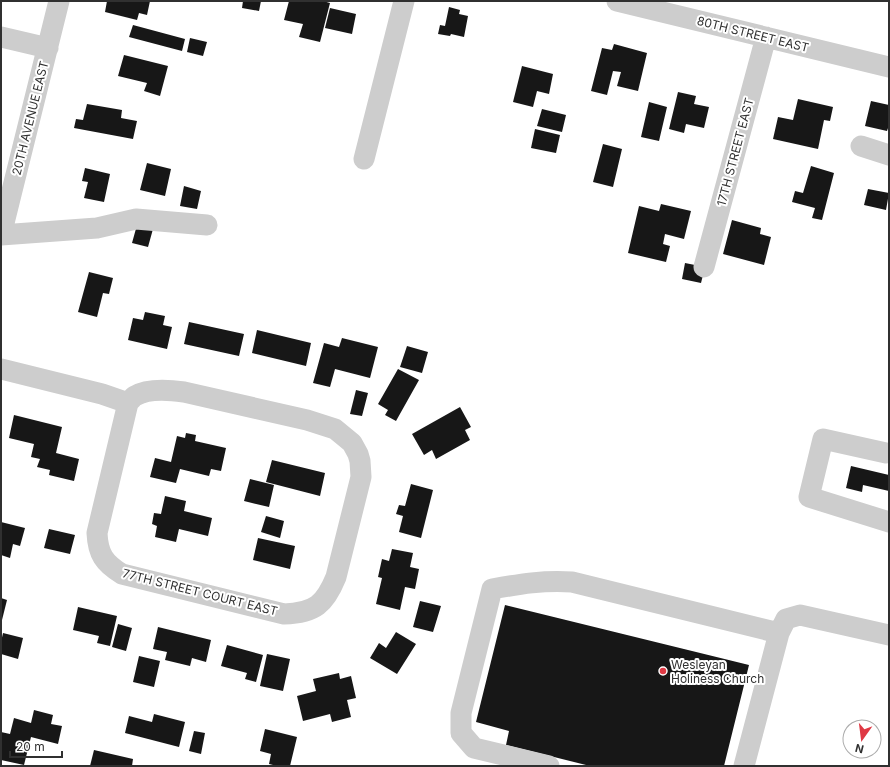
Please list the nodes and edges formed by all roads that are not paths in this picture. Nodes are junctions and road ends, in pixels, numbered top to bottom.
1 (59, 1) edge
2 (404, 1) edge
3 (618, 1) edge
4 (1, 37) edge
5 (766, 37) junction
6 (48, 48) junction
7 (889, 67) edge
8 (861, 146) dead end
9 (889, 155) edge
10 (364, 159) dead end
11 (207, 225) dead end
12 (1, 235) edge
13 (704, 267) dead end
14 (1, 369) edge
15 (128, 403) junction
16 (886, 453) dead end
17 (889, 522) edge
18 (779, 633) junction
19 (889, 635) edge
20 (549, 766) edge
21 (744, 766) edge

1 - 6 street, 20TH AVENUE EAST
2 - 10 street
3 - 5 street, 80TH STREET EAST
4 - 6 street
5 - 7 street, 80TH STREET EAST
5 - 13 street, 17TH STREET EAST
6 - 12 street, 20TH AVENUE EAST
8 - 9 street
11 - 12 street
14 - 15 street
15 - 15 street, 77TH STREET COURT EAST
16 - 17 street
18 - 19 street
18 - 20 street
18 - 21 street

